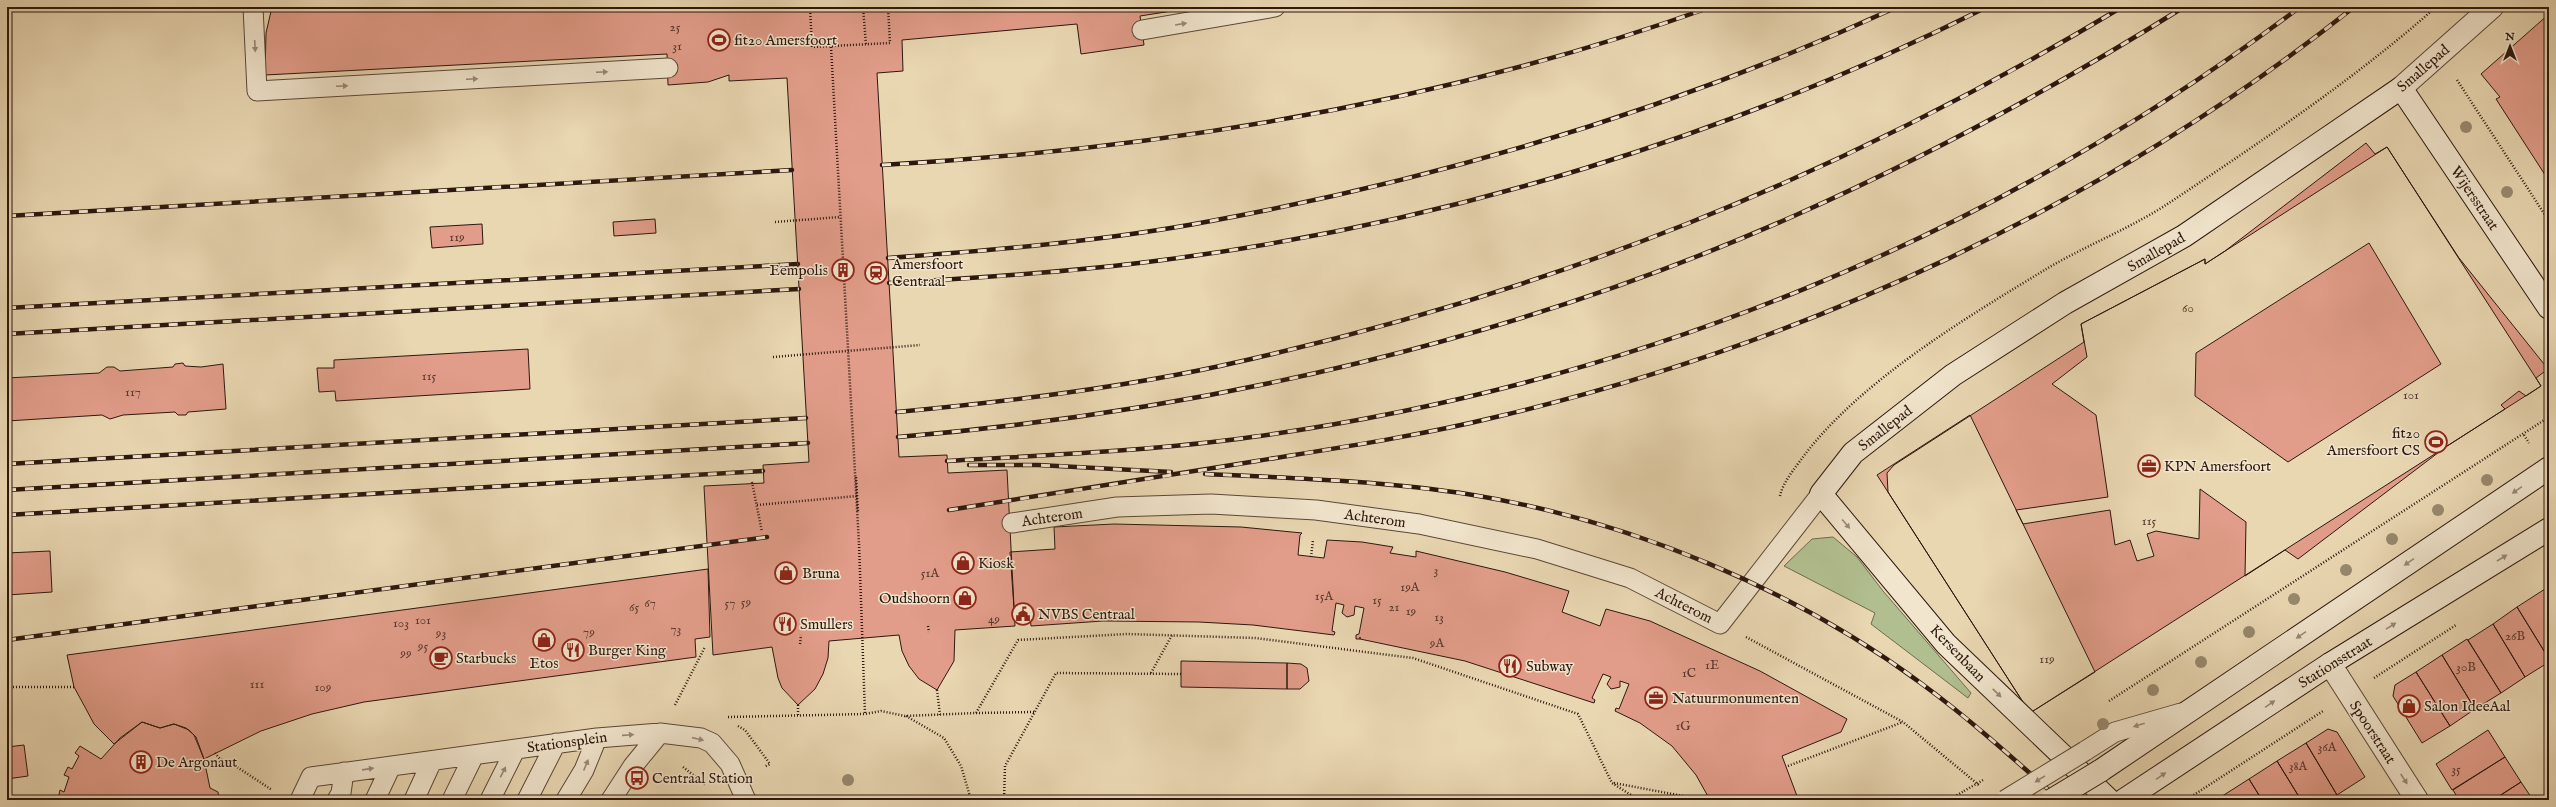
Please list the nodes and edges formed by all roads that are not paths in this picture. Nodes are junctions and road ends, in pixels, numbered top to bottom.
1 (253, 7) edge
2 (1275, 7) edge
3 (2492, 7) edge
4 (1142, 30) dead end
5 (668, 68) dead end
6 (2401, 88) junction
7 (2549, 308) edge
8 (2549, 468) edge
9 (1821, 494) junction
10 (1012, 523) dead end
11 (2549, 529) edge
12 (2330, 664) junction
13 (2190, 710) junction
14 (660, 733) junction
15 (597, 738) junction
16 (556, 743) junction
17 (515, 750) junction
18 (474, 755) junction
19 (432, 761) junction
20 (391, 766) junction
21 (344, 772) junction
22 (569, 795) edge
23 (529, 797) edge
24 (491, 798) edge
25 (2121, 799) edge
26 (300, 800) edge
27 (337, 800) edge
28 (375, 800) edge
29 (414, 800) edge
30 (452, 800) edge
31 (611, 800) edge
32 (746, 800) edge
33 (2005, 800) edge
34 (2052, 800) edge
35 (2417, 800) edge

1 -> 5 lane
4 -> 2 lane
3 - 6 street, Smallepad
6 - 7 street, Wijersstraat
6 - 9 street, Smallepad
8 -> 13 street
9 - 10 lane, Achterom
9 -> 25 street, Kersenbaan
12 -> 11 street, Stationsstraat
25 -> 12 street, Stationsstraat
12 -> 35 street, Spoorstraat
13 -> 33 lane, bridge
13 - 34 street, bridge
15 -> 14 lane, Stationsplein
14 - 31 lane
14 -> 32 lane, Stationsplein
15 - 16 lane, Stationsplein
22 -> 15 lane
16 - 17 lane, Stationsplein
16 - 23 lane
17 - 18 lane, Stationsplein
24 -> 17 lane
18 - 19 lane, Stationsplein
18 - 30 lane
19 - 20 lane, Stationsplein
19 - 29 lane
21 -> 20 lane, Stationsplein
20 - 28 lane
21 - 26 lane, Stationsplein
21 - 27 lane

